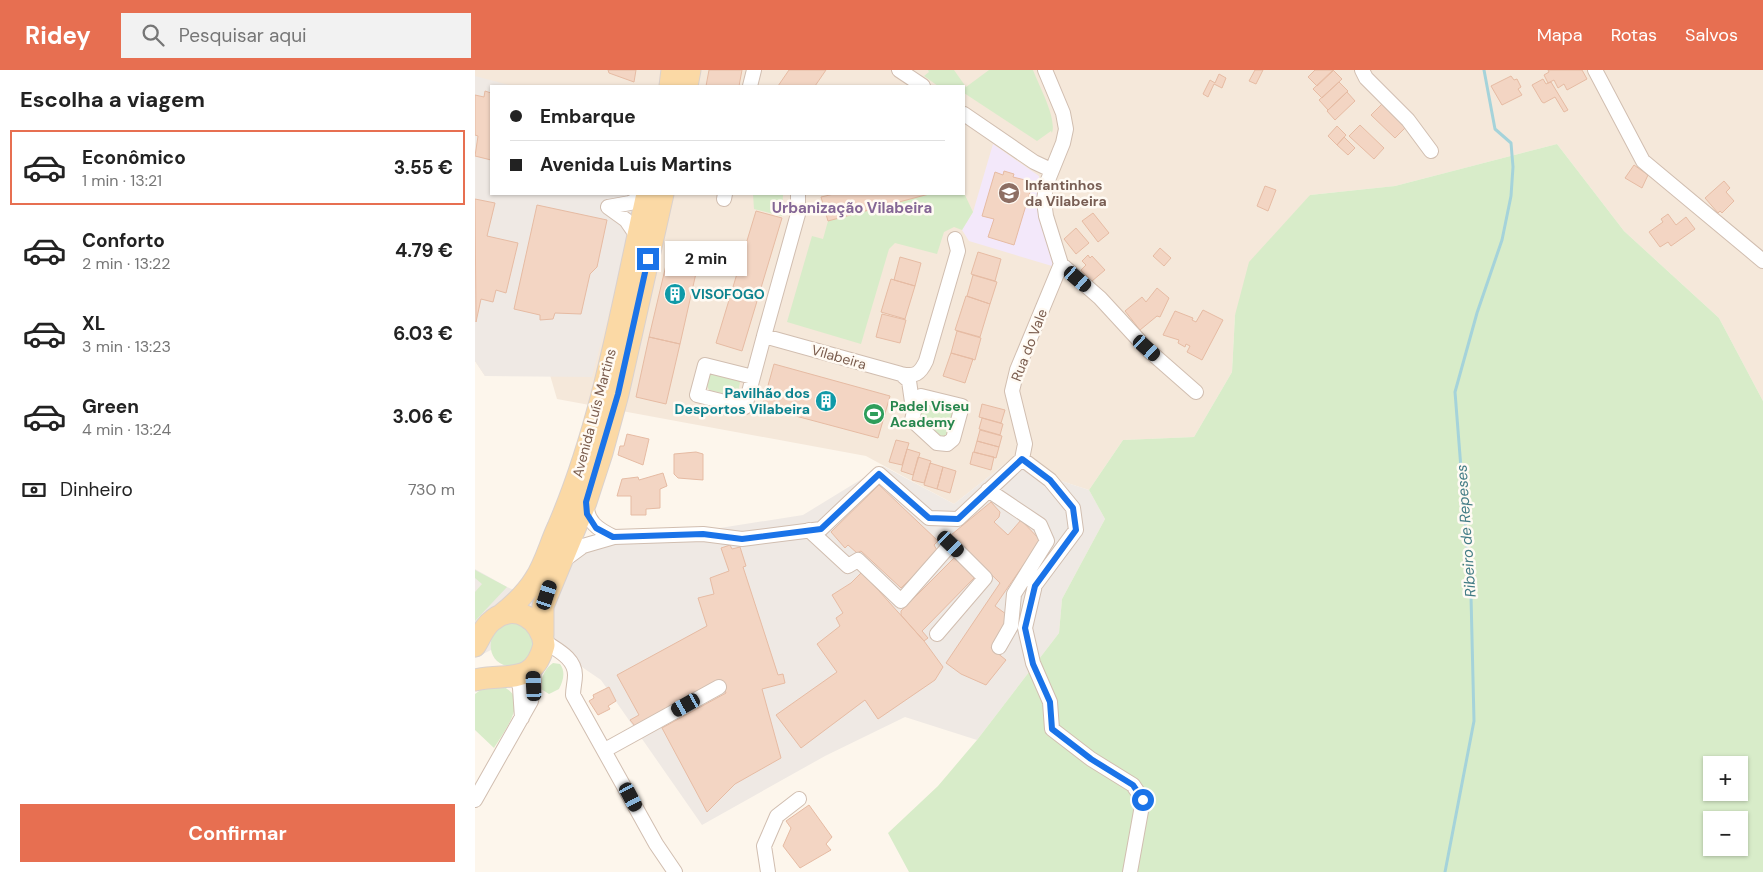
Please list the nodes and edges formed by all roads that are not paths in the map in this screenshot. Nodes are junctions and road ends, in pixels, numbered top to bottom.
1 (671, 70) edge
2 (690, 70) edge
3 (754, 70) edge
4 (899, 70) edge
5 (1045, 70) edge
6 (1362, 70) edge
7 (1595, 70) edge
8 (670, 85) edge
9 (687, 85) edge
10 (750, 85) edge
11 (922, 85) edge
12 (965, 115) edge
13 (1431, 151) dead end
14 (1051, 170) junction
15 (650, 195) edge
16 (652, 195) edge
17 (652, 195) edge
18 (798, 195) edge
19 (637, 236) junction
20 (955, 239) dead end
21 (1763, 260) edge
22 (1061, 264) junction
23 (764, 336) junction
24 (922, 370) junction
25 (901, 374) junction
26 (753, 378) dead end
27 (1196, 392) dead end
28 (932, 398) junction
29 (914, 412) junction
30 (1022, 459) junction
31 (989, 490) junction
32 (586, 502) junction
33 (809, 530) junction
34 (613, 537) junction
35 (559, 564) junction
36 (501, 615) junction
37 (937, 634) dead end
38 (543, 638) junction
39 (478, 641) edge
40 (999, 647) dead end
41 (570, 660) junction
42 (523, 672) junction
43 (475, 680) edge
44 (719, 687) dead end
45 (605, 750) junction
46 (799, 799) dead end
47 (475, 800) edge
48 (675, 872) edge
49 (768, 872) edge
50 (1130, 872) edge

1 - 8 main road
2 - 9 main road
3 - 10 street
4 - 11 street
5 - 14 street
6 - 13 street
7 - 21 street
12 - 14 street
14 - 22 street
15 - 19 street
16 - 19 main road, Avenida Luís Martins
17 - 32 main road
18 - 23 street
19 - 36 main road, Avenida Luís Martins
20 - 24 street
22 - 27 street
22 - 30 street, Rua do Vale
23 - 25 street, Vilabeira
23 - 26 street
24 - 25 street, Vilabeira
24 - 28 street
25 - 29 street
28 - 29 street
28 - 29 street
30 - 31 street
30 - 50 street
31 - 33 street
31 - 40 street
32 - 34 street
32 - 35 main road
33 - 34 street
33 - 37 street
34 - 35 street
35 - 38 main road
36 - 38 main road
36 - 39 main road
38 - 41 street
38 - 42 main road
39 - 42 main road
41 - 42 street
41 - 45 street
42 - 43 main road
42 - 47 street
44 - 45 street
45 - 48 street
46 - 49 street

